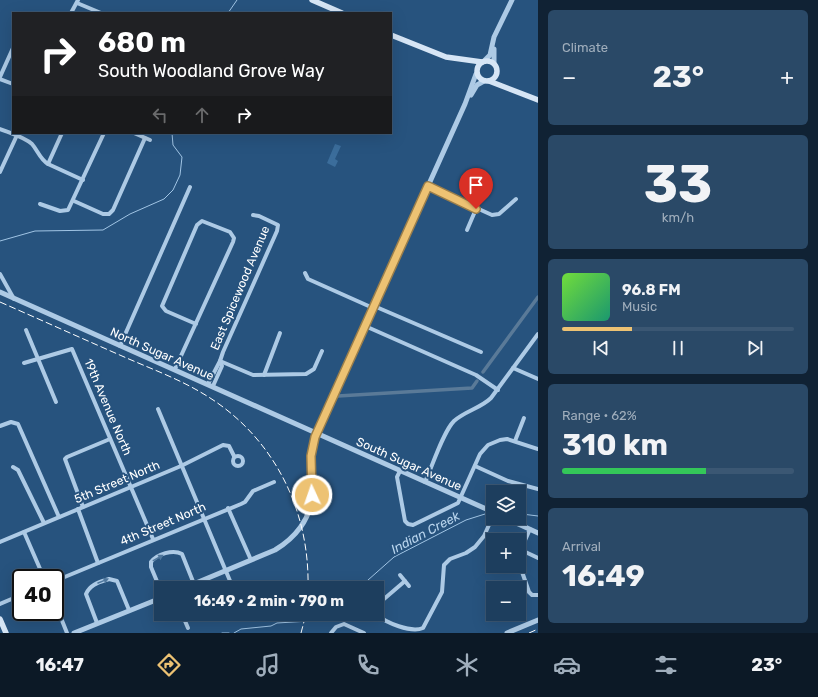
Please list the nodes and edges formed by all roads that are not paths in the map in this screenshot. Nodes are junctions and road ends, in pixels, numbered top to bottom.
1 (312, 0) edge
2 (512, 0) edge
3 (77, 1) edge
4 (72, 12) edge
5 (99, 12) edge
6 (340, 12) edge
7 (499, 29) junction
8 (392, 35) edge
9 (12, 50) edge
10 (431, 53) junction
11 (483, 62) junction
12 (494, 64) junction
13 (476, 73) junction
14 (497, 73) junction
15 (0, 78) edge
16 (487, 82) junction
17 (12, 84) edge
18 (525, 94) junction
19 (538, 100) edge
20 (465, 104) junction
21 (0, 129) edge
22 (12, 133) edge
23 (62, 134) edge
24 (104, 134) edge
25 (136, 134) edge
26 (17, 135) edge
27 (145, 138) junction
28 (150, 140) dead end
29 (48, 164) junction
30 (0, 172) edge
31 (83, 180) junction
32 (428, 186) junction
33 (190, 187) dead end
34 (516, 199) dead end
35 (74, 201) junction
36 (40, 204) dead end
37 (476, 209) junction
38 (253, 215) dead end
39 (467, 230) dead end
40 (305, 273) dead end
41 (0, 274) edge
42 (0, 292) edge
43 (14, 299) junction
44 (374, 307) junction
45 (196, 324) junction
46 (365, 326) junction
47 (26, 330) dead end
48 (280, 333) dead end
49 (538, 335) edge
50 (120, 346) junction
51 (322, 351) dead end
52 (481, 352) dead end
53 (38, 359) junction
54 (220, 361) junction
55 (24, 363) dead end
56 (513, 368) junction
57 (175, 370) junction
58 (264, 375) junction
59 (538, 379) edge
60 (210, 385) junction
61 (498, 390) junction
62 (56, 402) dead end
63 (158, 409) dead end
64 (524, 418) dead end
65 (0, 426) edge
66 (316, 434) junction
67 (110, 439) junction
68 (515, 441) junction
69 (538, 449) edge
70 (234, 456) dead end
71 (181, 466) junction
72 (475, 466) junction
73 (13, 467) dead end
74 (400, 471) junction
75 (274, 482) dead end
76 (425, 482) junction
77 (131, 487) junction
78 (538, 489) edge
79 (461, 498) junction
80 (83, 507) junction
81 (228, 508) junction
82 (78, 509) junction
83 (486, 509) edge
84 (58, 517) junction
85 (203, 518) junction
86 (44, 524) junction
87 (488, 525) edge
88 (521, 525) edge
89 (530, 529) junction
90 (24, 532) junction
91 (538, 533) edge
92 (526, 538) edge
93 (153, 539) junction
94 (0, 542) edge
95 (526, 553) edge
96 (538, 558) edge
97 (251, 560) junction
98 (98, 563) junction
99 (40, 569) edge
100 (226, 571) junction
101 (522, 573) edge
102 (400, 575) dead end
103 (64, 577) edge
104 (405, 580) junction
105 (157, 581) edge
106 (193, 581) edge
107 (201, 581) edge
108 (230, 581) edge
109 (410, 586) dead end
110 (538, 595) edge
111 (12, 599) edge
112 (384, 600) edge
113 (154, 601) edge
114 (0, 604) edge
115 (129, 610) junction
116 (384, 618) edge
117 (0, 619) edge
118 (538, 620) edge
119 (62, 621) edge
120 (185, 621) edge
121 (98, 623) junction
122 (188, 628) dead end
123 (6, 633) edge
124 (67, 633) edge
125 (74, 633) edge
126 (331, 633) edge
127 (364, 633) edge
128 (507, 633) edge

1 - 6 main road
2 - 7 street
3 - 4 street
3 - 5 street
7 - 11 street
7 - 12 street
8 - 10 main road
9 - 15 street
10 - 11 main road
10 - 13 main road
11 - 12 main road
11 - 13 main road
12 - 14 main road
13 - 16 main road
13 - 20 street
14 - 16 main road
14 - 18 main road
15 - 17 street
16 - 18 main road
16 - 20 street
18 - 19 main road
20 - 32 street
21 - 22 street
23 - 29 street
24 - 31 street
25 - 27 street
26 - 29 street
26 - 30 street
27 - 28 street
27 - 35 street
29 - 31 street
31 - 35 street
32 - 37 street
32 - 44 street
33 - 50 street
34 - 37 street
35 - 36 street
37 - 39 street
38 - 54 street, East Spicewood Avenue
40 - 44 street
41 - 43 street
42 - 43 street, North Sugar Avenue
43 - 50 street, North Sugar Avenue
44 - 46 street
44 - 52 street
45 - 45 street
45 - 57 street
46 - 61 street
46 - 66 street
47 - 53 street
48 - 58 street
49 - 56 street
50 - 57 street, North Sugar Avenue
51 - 58 street
53 - 55 street
53 - 62 street
53 - 67 street, 19th Avenue North
54 - 58 street
54 - 60 street, East Spicewood Avenue
56 - 59 street
56 - 61 street
57 - 60 street, North Sugar Avenue
60 - 66 street, North Sugar Avenue
61 - 76 street
63 - 71 street
64 - 68 street
65 - 84 street
66 - 74 street, South Sugar Avenue
66 - 97 street
67 - 77 street, 19th Avenue North
67 - 80 street
68 - 69 street
68 - 72 street
70 - 71 street, 5th Street North
71 - 77 street, 5th Street North
71 - 85 street
72 - 78 street
72 - 79 street
73 - 86 street
74 - 76 street, South Sugar Avenue
74 - 79 street
75 - 81 street, 4th Street North
76 - 79 street, South Sugar Avenue
77 - 80 street, 5th Street North
77 - 93 street, 19th Avenue North
79 - 83 street, South Sugar Avenue
80 - 82 street, 5th Street North
81 - 85 street, 4th Street North
81 - 97 street
82 - 84 street, 5th Street North
82 - 98 street
84 - 86 street, 5th Street North
85 - 93 street, 4th Street North
85 - 100 street
86 - 90 street, 5th Street North
87 - 116 street
88 - 89 street
89 - 91 street
89 - 92 street
90 - 94 street, 5th Street North
90 - 99 street
93 - 98 street, 4th Street North
95 - 96 street
97 - 100 street
98 - 103 street, 4th Street North
100 - 107 street
100 - 108 street
101 - 110 street
102 - 104 street
104 - 109 street
104 - 112 street
105 -> 106 street
111 - 114 street
113 - 115 street
115 - 121 street
121 -> 115 street
117 - 123 main road
118 - 128 street
119 - 124 street
120 - 122 street
121 - 125 street
126 - 127 street

